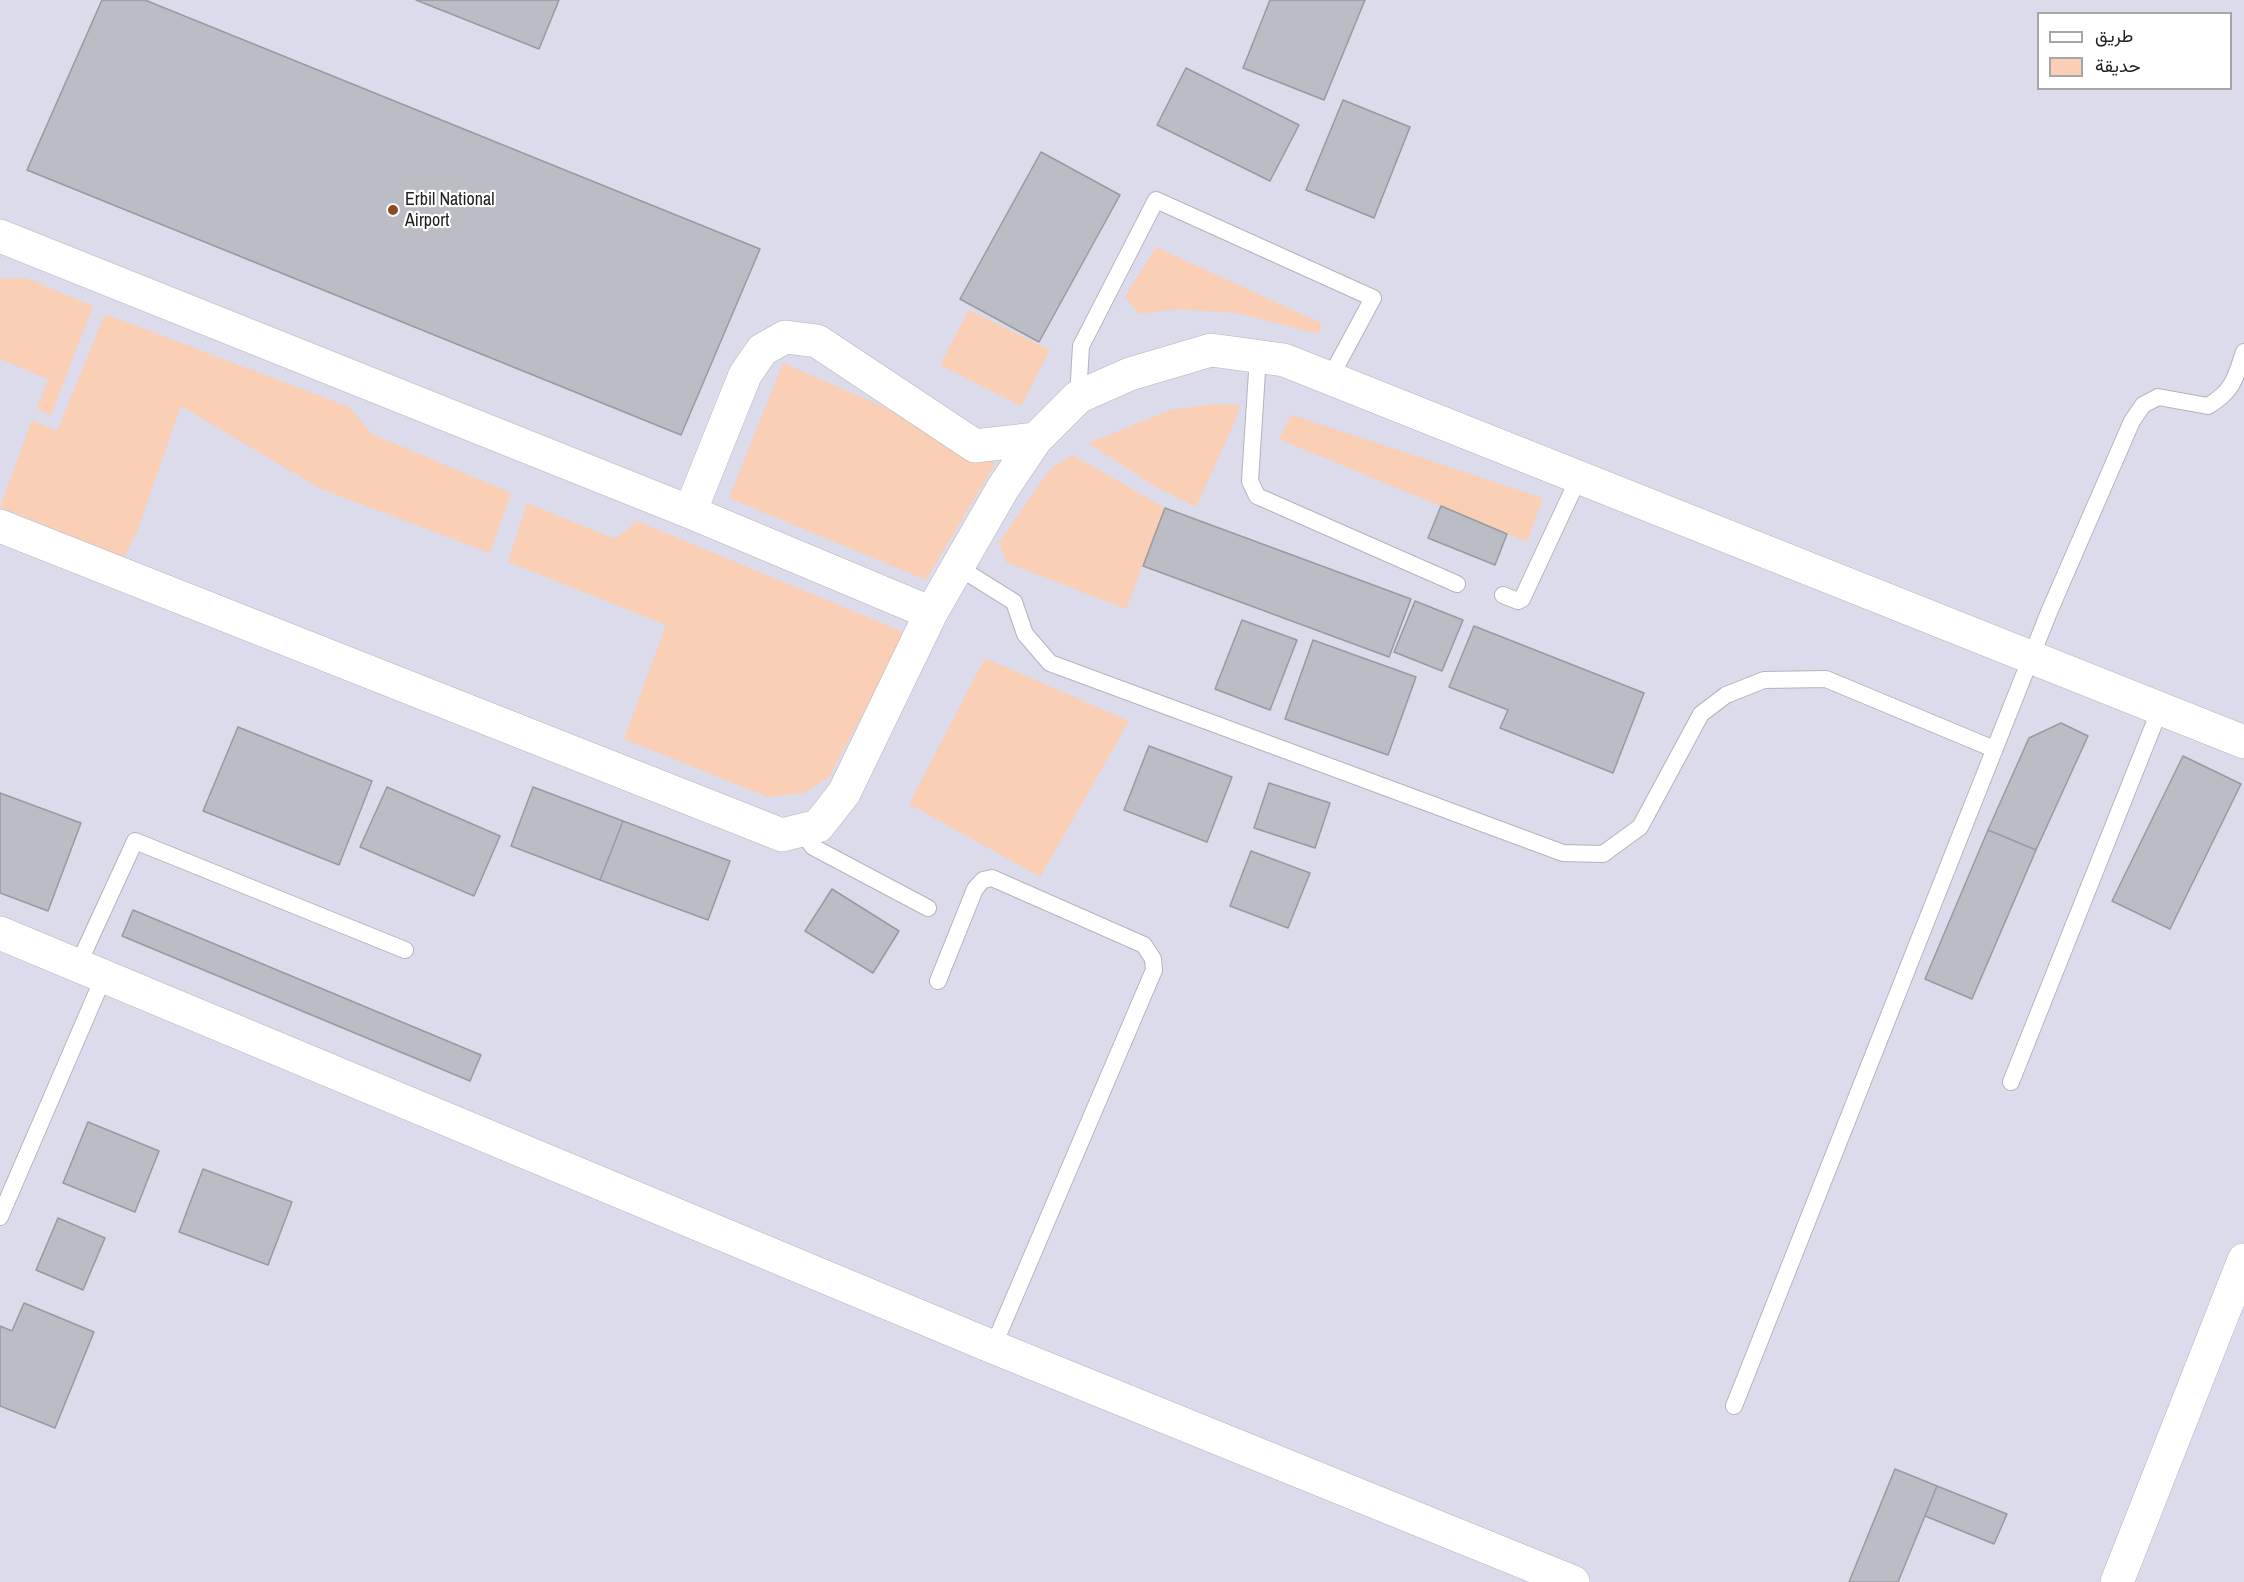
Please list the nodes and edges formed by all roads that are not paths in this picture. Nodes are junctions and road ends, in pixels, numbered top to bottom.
1 (0, 236) edge
2 (2244, 352) edge
3 (1258, 356) junction
4 (1330, 378) junction
5 (1078, 397) junction
6 (1036, 439) junction
7 (1579, 477) junction
8 (690, 512) junction
9 (0, 526) edge
10 (958, 567) junction
11 (1457, 584) dead end
12 (1503, 595) dead end
13 (931, 613) junction
14 (2032, 657) junction
15 (2160, 709) junction
16 (2244, 742) edge
17 (1994, 749) junction
18 (800, 830) junction
19 (928, 908) dead end
20 (0, 933) edge
21 (405, 950) dead end
22 (91, 970) junction
23 (938, 981) dead end
24 (2011, 1082) dead end
25 (0, 1217) edge
26 (2244, 1260) edge
27 (993, 1347) junction
28 (1734, 1406) dead end
29 (1573, 1582) edge
30 (2116, 1582) edge

1 - 8 street
2 - 14 lane
3 - 4 street
3 - 5 street
3 - 11 lane
4 - 5 lane
4 - 7 street
5 - 6 street
6 - 8 street
6 - 10 street
7 - 12 lane
7 - 14 street
8 - 13 street
9 - 18 street
10 - 13 street
10 - 17 lane
13 - 18 street
14 - 15 street
14 - 17 lane
15 - 16 street
15 - 24 lane
17 - 28 lane
18 - 19 lane
20 - 22 street
21 - 22 lane
22 - 25 lane
22 - 27 street
23 - 27 lane
26 - 30 street
27 - 29 street

